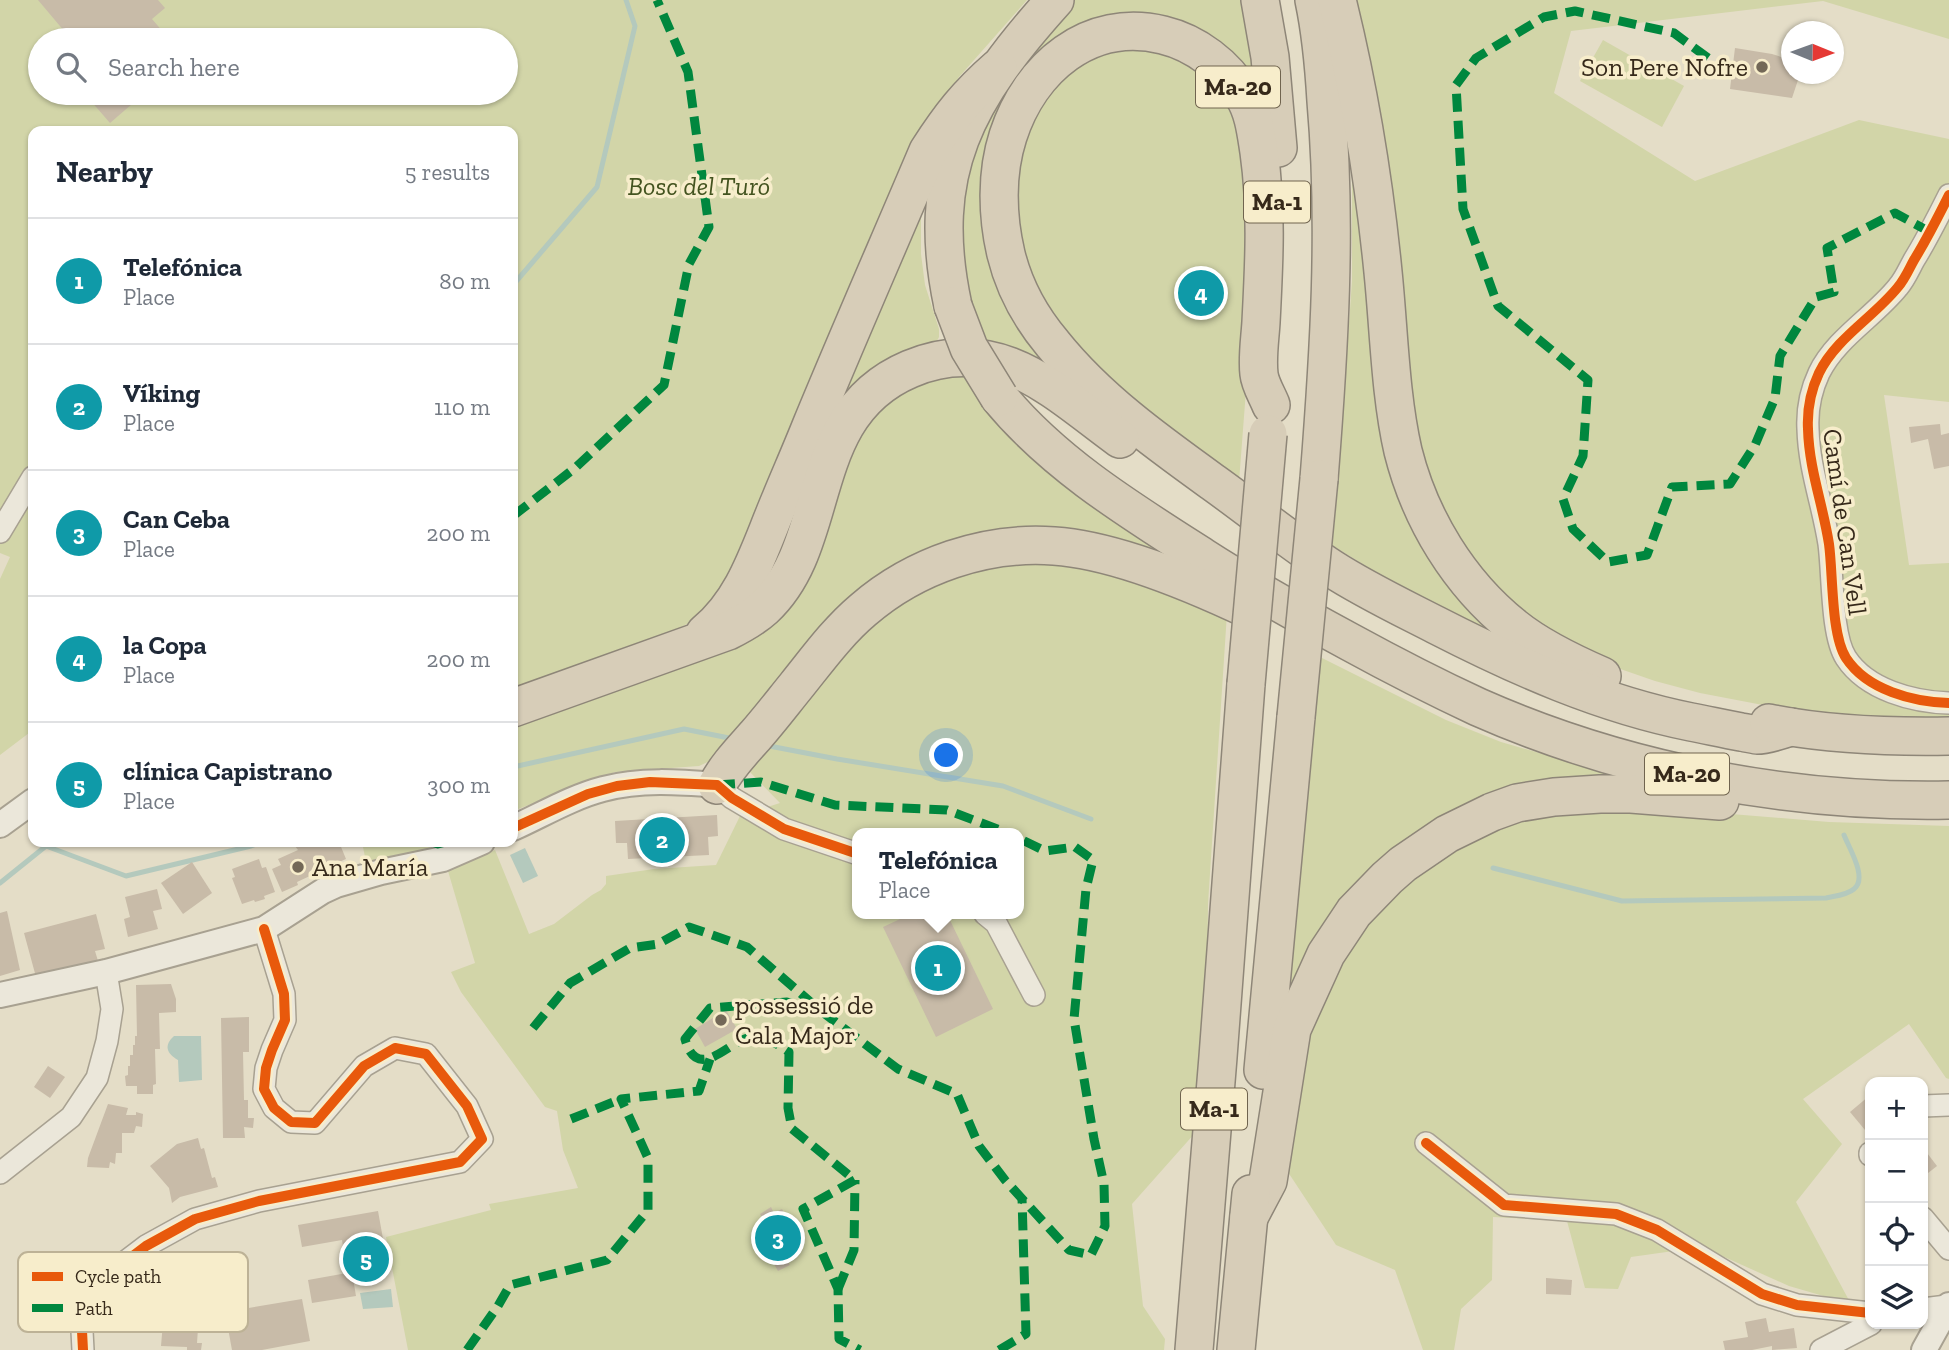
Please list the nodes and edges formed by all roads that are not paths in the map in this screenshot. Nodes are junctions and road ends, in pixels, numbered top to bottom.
1 (1055, 0) edge
2 (1260, 0) edge
3 (1314, 0) edge
4 (1337, 0) edge
5 (998, 68) junction
6 (1949, 195) edge
7 (1269, 420) junction
8 (28, 485) edge
9 (0, 532) edge
10 (1329, 567) junction
11 (694, 642) junction
12 (1415, 677) junction
13 (1949, 703) edge
14 (518, 706) edge
15 (1791, 727) junction
16 (1949, 736) edge
17 (738, 757) junction
18 (1845, 797) junction
19 (1949, 800) edge
20 (28, 805) edge
21 (0, 825) edge
22 (518, 826) edge
23 (471, 847) edge
24 (852, 852) edge
25 (991, 919) edge
26 (264, 929) junction
27 (106, 972) junction
28 (0, 995) edge
29 (1034, 995) dead end
30 (1949, 1105) edge
31 (1928, 1106) edge
32 (1426, 1143) dead end
33 (0, 1173) edge
34 (1249, 1217) junction
35 (1928, 1224) edge
36 (1949, 1249) edge
37 (138, 1252) edge
38 (1940, 1306) edge
39 (1865, 1312) edge
40 (1865, 1327) edge
41 (82, 1332) edge
42 (83, 1350) edge
43 (1194, 1350) edge
44 (1237, 1350) edge
45 (1821, 1350) edge
46 (1924, 1350) edge

1 - 5 highway, Ma-20
2 - 7 highway, Ma-1
3 - 34 highway, Ma-1, bridge
4 - 15 highway
5 - 11 highway
5 - 12 highway, Ma-20, bridge
6 - 13 street, Camí de Can Vell
7 - 10 highway, Ma-20
7 - 43 highway, Ma-1, bridge
8 - 9 street
10 - 11 highway
10 - 15 highway, Ma-20
11 - 14 highway
12 - 17 highway
12 - 18 highway, Ma-20
15 - 16 highway, Ma-20
17 - 22 street
17 - 24 street
18 - 19 highway, Ma-20
18 - 34 highway
20 - 21 street
23 - 26 street
25 - 29 street
26 - 27 street
26 - 37 street
27 - 28 street
27 - 33 street
30 - 31 street
32 - 39 street
34 - 44 highway, Ma-1
35 - 36 street
38 - 46 street
40 - 45 street
41 - 42 street

